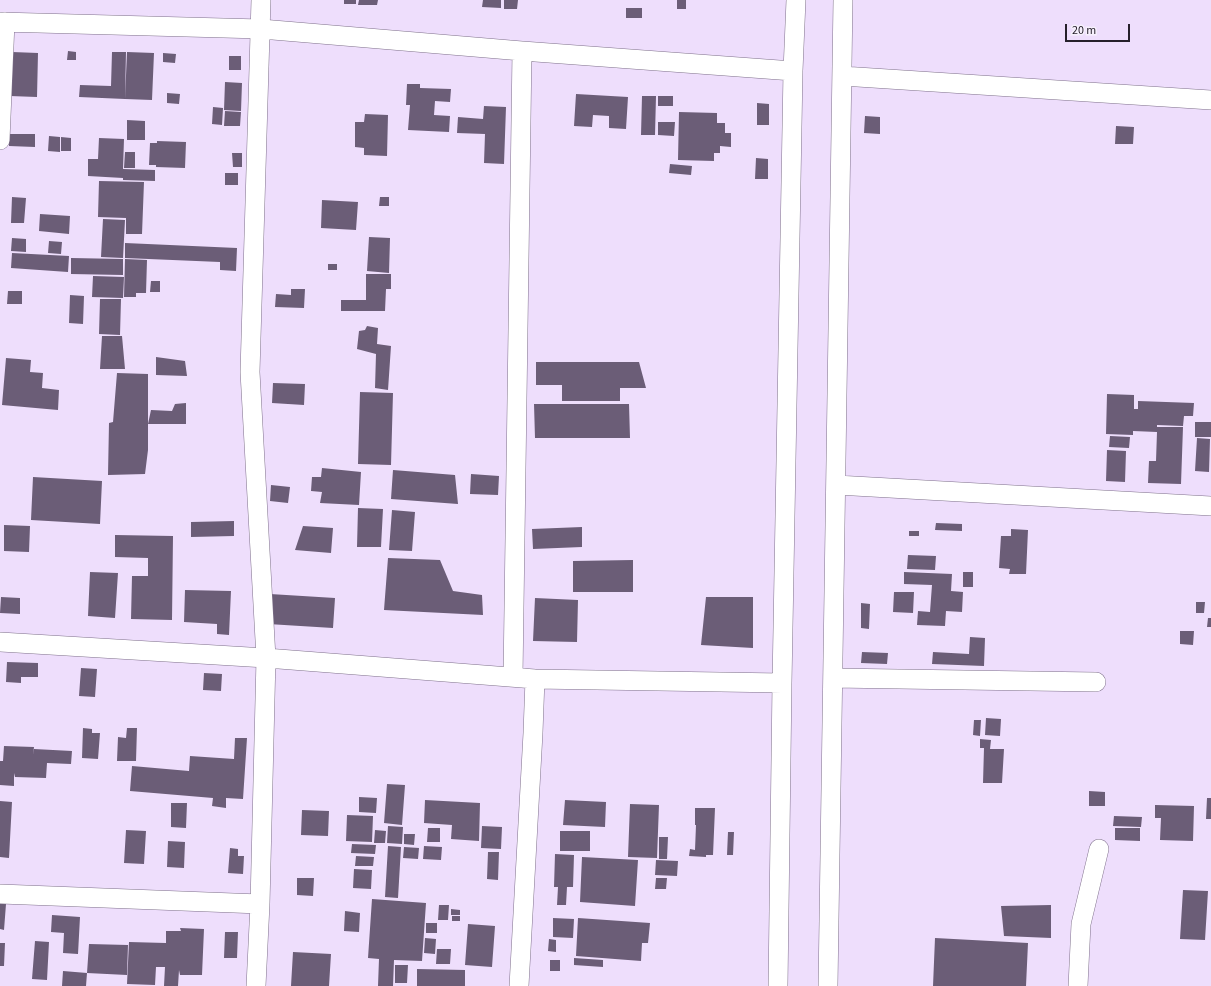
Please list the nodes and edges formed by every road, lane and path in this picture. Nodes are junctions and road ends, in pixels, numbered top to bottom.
1 (261, 0) edge
2 (796, 0) edge
3 (842, 0) edge
4 (3, 22) edge
5 (261, 29) junction
6 (522, 51) junction
7 (793, 71) junction
8 (842, 76) junction
9 (1211, 100) edge
10 (0, 140) edge
11 (836, 485) junction
12 (1211, 506) edge
13 (0, 642) edge
14 (266, 658) junction
15 (513, 677) junction
16 (833, 678) junction
17 (535, 679) junction
18 (1096, 682) dead end
19 (782, 683) junction
20 (1099, 849) dead end
21 (0, 894) edge
22 (260, 904) junction
23 (256, 986) edge
24 (519, 986) edge
25 (778, 986) edge
26 (828, 986) edge
27 (1078, 986) edge

1 - 5 street
2 - 7 street
3 - 8 street
4 - 5 street
4 - 10 street
5 - 6 street
5 - 14 street
6 - 7 street
6 - 15 street
7 - 19 street
8 - 9 street
8 - 11 street
11 - 12 street
11 - 16 street
13 - 14 street
14 - 15 street
14 - 22 street
15 - 17 street
16 - 18 street
16 - 26 street
17 - 19 street
17 - 24 street
19 - 25 street
20 - 27 street
21 - 22 street
22 - 23 street

